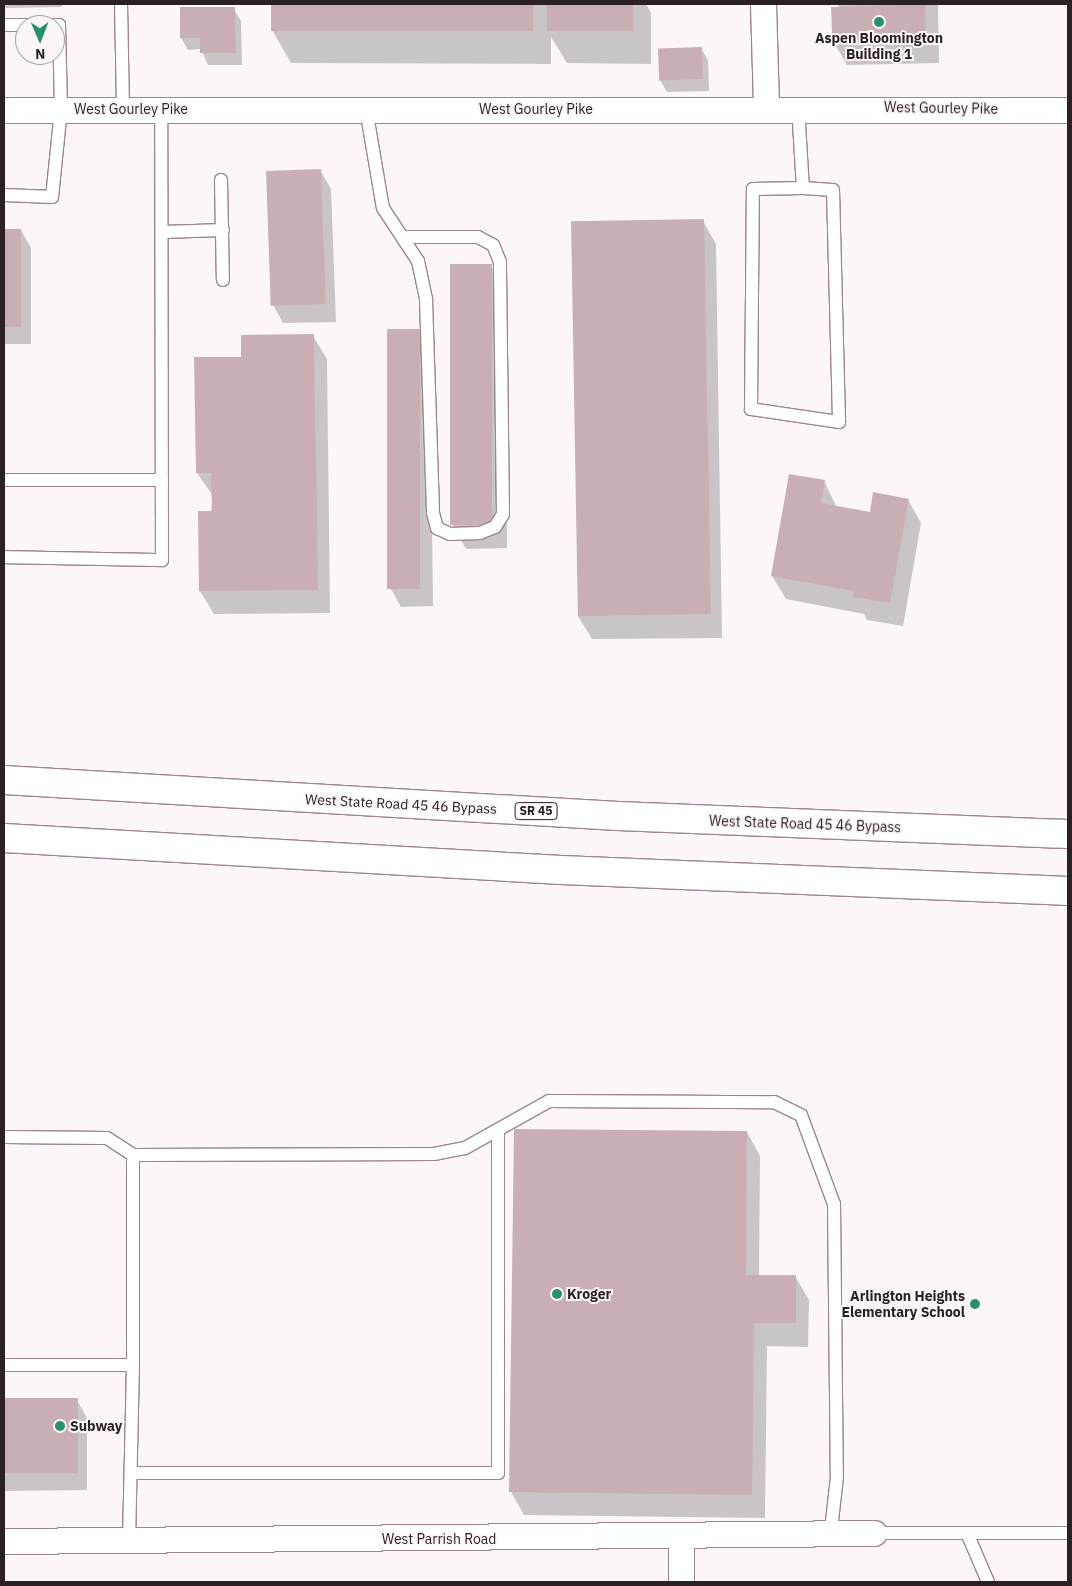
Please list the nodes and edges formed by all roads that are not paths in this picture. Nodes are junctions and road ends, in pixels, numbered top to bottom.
1 (122, 4) edge
2 (763, 4) edge
3 (4, 25) edge
4 (798, 107) junction
5 (123, 108) junction
6 (161, 108) junction
7 (766, 108) junction
8 (60, 109) junction
9 (366, 109) junction
10 (4, 110) edge
11 (1068, 110) edge
12 (221, 180) dead end
13 (803, 188) junction
14 (4, 195) edge
15 (222, 230) junction
16 (163, 232) junction
17 (403, 237) junction
18 (223, 280) dead end
19 (4, 480) edge
20 (162, 480) junction
21 (4, 557) edge
22 (4, 780) edge
23 (1068, 834) edge
24 (4, 838) edge
25 (1068, 891) edge
26 (498, 1130) junction
27 (4, 1137) edge
28 (133, 1155) junction
29 (4, 1365) edge
30 (133, 1365) junction
31 (132, 1472) junction
32 (831, 1530) junction
33 (874, 1533) joint
34 (967, 1533) junction
35 (1068, 1533) edge
36 (681, 1538) junction
37 (4, 1541) edge
38 (129, 1541) junction
39 (681, 1582) edge
40 (988, 1582) edge

1 - 5 lane
2 - 7 street
3 - 8 lane
4 - 7 street, West Gourley Pike
4 - 11 street, West Gourley Pike
4 - 13 lane
5 - 6 street, West Gourley Pike
5 - 8 street, West Gourley Pike
6 - 9 street, West Gourley Pike
6 - 16 lane
7 - 9 street, West Gourley Pike
8 - 10 street, West Gourley Pike
8 - 14 lane
9 - 17 lane
12 - 15 lane
13 - 13 lane
15 - 16 lane
15 - 18 lane
16 - 20 lane
17 - 17 lane
19 - 20 lane
20 - 21 lane
22 - 23 highway, West State Road 45 46 Bypass / SR 45
24 - 25 highway
26 - 28 lane
26 - 31 lane
26 - 32 lane
27 - 28 lane
28 - 30 lane
29 - 30 lane
30 - 31 lane
31 - 38 lane
32 - 33 street, West Parrish Road
32 - 36 street, West Parrish Road
33 - 34 lane
34 - 35 lane
34 - 40 lane
36 - 38 street, West Parrish Road
36 - 39 street
37 - 38 street, West Parrish Road

